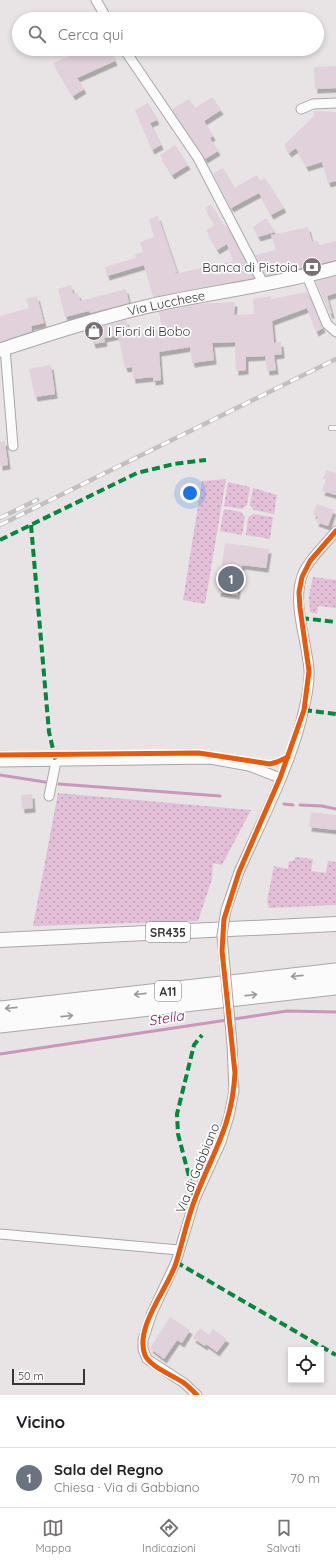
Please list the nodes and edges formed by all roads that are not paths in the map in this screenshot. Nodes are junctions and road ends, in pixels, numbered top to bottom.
1 (96, 0) edge
2 (103, 12) edge
3 (129, 56) edge
4 (336, 103) edge
5 (301, 109) dead end
6 (336, 268) edge
7 (307, 276) junction
8 (264, 285) junction
9 (336, 332) edge
10 (2, 349) edge
11 (13, 446) dead end
12 (336, 531) edge
13 (0, 762) edge
14 (56, 762) junction
15 (280, 778) junction
16 (49, 796) dead end
17 (336, 924) edge
18 (0, 940) edge
19 (336, 972) edge
20 (336, 986) edge
21 (0, 1010) edge
22 (0, 1024) edge
23 (0, 1234) edge
24 (179, 1250) junction
25 (197, 1395) edge

1 - 2 street
3 - 8 street
4 - 5 street
6 - 7 street, Via Lucchese
7 - 8 street, Via Lucchese
7 - 9 street
8 - 10 street, Via Lucchese
10 - 11 street
12 - 15 street
13 - 14 street
14 - 15 street
14 - 16 street
15 - 24 street, Via di Gabbiano, bridge
17 - 18 main road, SR435
19 -> 21 highway, A11
22 -> 20 highway, A11
23 - 24 street
24 - 25 street, Via di Gabbiano

